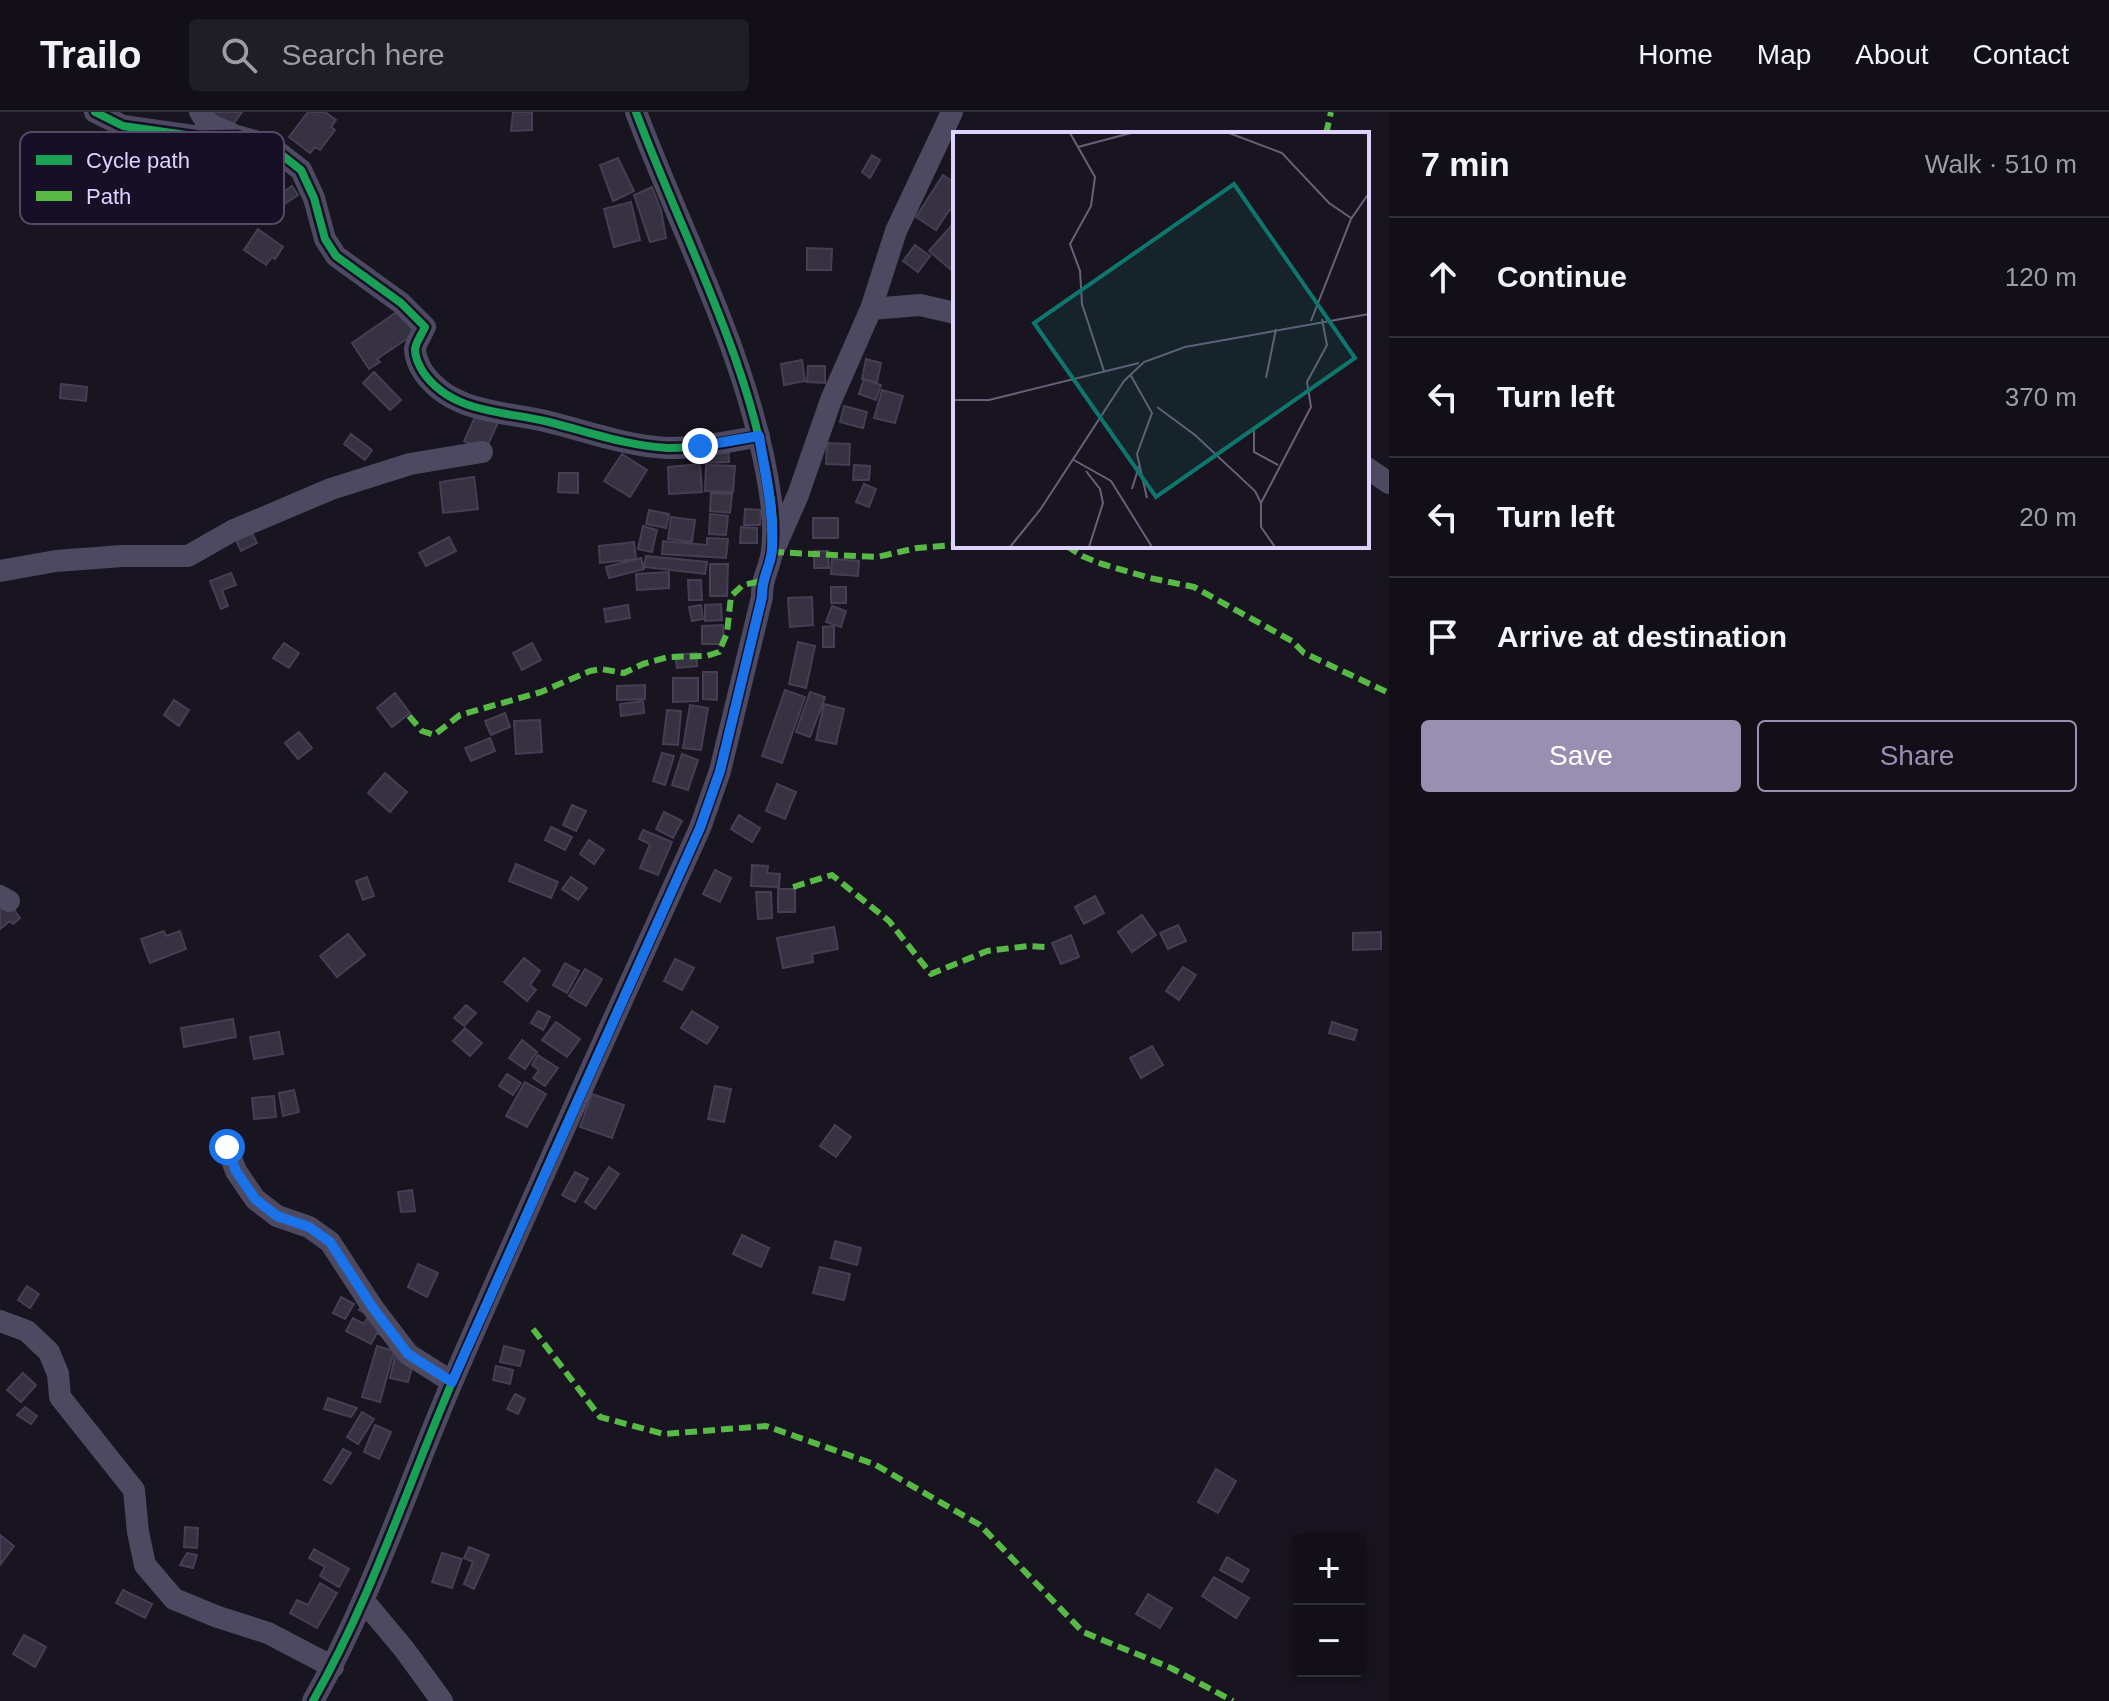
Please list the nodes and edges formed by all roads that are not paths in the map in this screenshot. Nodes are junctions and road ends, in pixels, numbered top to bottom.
1 (95, 112) edge
2 (200, 112) edge
3 (636, 112) edge
4 (952, 112) edge
5 (165, 132) edge
6 (227, 132) edge
7 (284, 157) edge
8 (871, 309) junction
9 (953, 312) edge
10 (759, 436) junction
11 (482, 452) dead end
12 (1369, 469) edge
13 (1389, 483) edge
14 (772, 552) junction
15 (0, 571) edge
16 (227, 1147) dead end
17 (0, 1321) edge
18 (452, 1382) junction
19 (363, 1600) junction
20 (333, 1667) junction
21 (313, 1701) edge
22 (442, 1701) edge

1 - 5 street
2 - 6 street
3 - 10 street
4 - 8 street
7 - 10 street
8 - 9 street
8 - 14 street
10 - 14 street
11 - 15 street
12 - 13 street
14 - 18 street
16 - 18 street
17 - 20 street
18 - 19 street
19 - 20 street
19 - 22 street
20 - 21 street

